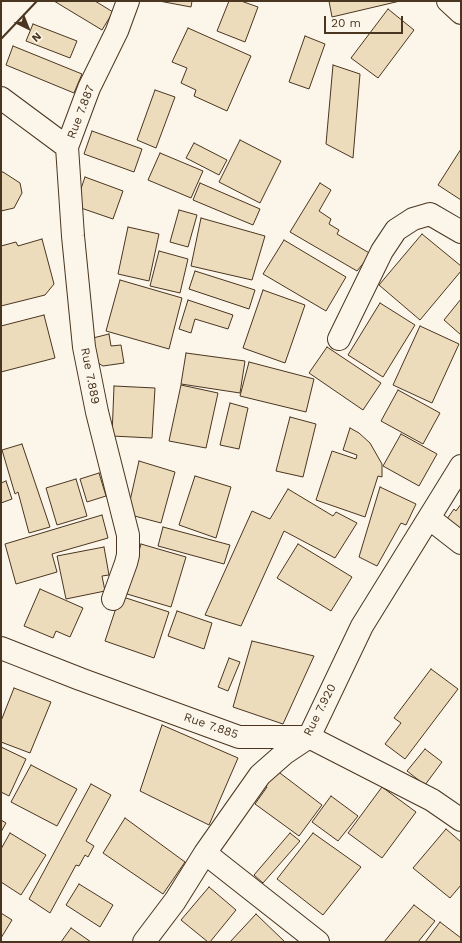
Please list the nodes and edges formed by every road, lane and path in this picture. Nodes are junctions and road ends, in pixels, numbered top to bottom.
1 (128, 1) edge
2 (448, 1) edge
3 (461, 13) edge
4 (1, 98) edge
5 (67, 147) junction
6 (461, 232) edge
7 (339, 339) dead end
8 (461, 466) edge
9 (429, 518) junction
10 (461, 543) edge
11 (113, 599) dead end
12 (1, 648) edge
13 (309, 737) junction
14 (461, 820) edge
15 (206, 853) junction
16 (144, 942) edge
17 (318, 942) edge

1 - 5 street, Rue 7.887
2 - 3 street
4 - 5 street, Rue 7.887
5 - 11 street, Rue 7.889
6 - 7 street
8 - 9 street, Rue 7.920
9 - 10 street
9 - 13 street, Rue 7.920
12 - 13 street, Rue 7.885
13 - 14 street, Rue 7.885
13 - 15 street, Rue 7.920
15 - 16 street, Rue 7.920
15 - 17 street

